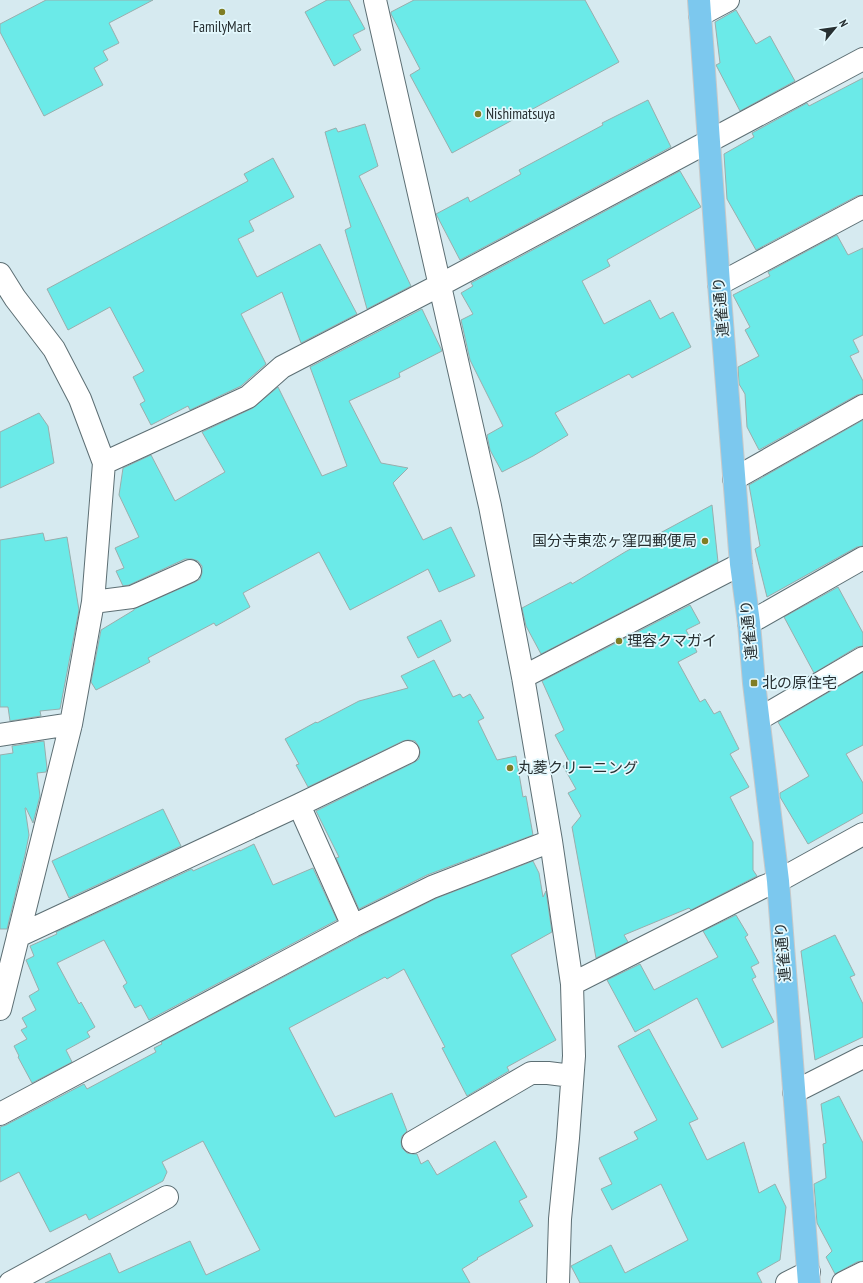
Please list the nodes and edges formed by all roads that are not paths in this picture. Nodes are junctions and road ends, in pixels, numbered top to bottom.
1 (375, 0) edge
2 (728, 0) edge
3 (699, 8) edge
4 (863, 59) edge
5 (709, 141) junction
6 (863, 207) edge
7 (0, 274) edge
8 (719, 284) junction
9 (440, 285) junction
10 (7, 302) edge
11 (863, 406) edge
12 (104, 463) junction
13 (734, 480) junction
14 (863, 558) edge
15 (741, 564) junction
16 (190, 571) dead end
17 (93, 602) junction
18 (749, 623) junction
19 (863, 658) edge
20 (524, 677) junction
21 (759, 719) junction
22 (71, 724) junction
23 (0, 735) edge
24 (408, 752) dead end
25 (299, 805) junction
26 (863, 834) edge
27 (550, 841) junction
28 (778, 881) junction
29 (353, 926) junction
30 (18, 936) junction
31 (572, 984) junction
32 (0, 1009) edge
33 (863, 1057) edge
34 (572, 1076) junction
35 (794, 1092) junction
36 (0, 1114) edge
37 (413, 1142) dead end
38 (167, 1197) dead end
39 (863, 1273) edge
40 (809, 1278) edge
41 (10, 1283) edge
42 (558, 1283) edge
43 (787, 1283) edge
44 (843, 1283) edge

1 - 9 street
2 - 3 street
3 - 5 main road, 連雀通り
4 - 5 street
5 - 8 main road, 連雀通り
5 - 9 street
6 - 8 street
7 - 10 street
8 - 13 main road, 連雀通り
9 - 12 street
9 - 20 street
10 - 12 street
11 - 13 street
12 - 17 street
13 - 15 main road, 連雀通り
14 - 18 street
15 - 18 main road, 連雀通り
15 - 20 street
16 - 17 street
17 - 22 street
18 - 21 main road, 連雀通り
19 - 21 street
20 - 27 street
21 - 28 main road, 連雀通り
22 - 23 street
22 - 30 street
24 - 25 street
25 - 29 street
25 - 30 street
26 - 28 street
27 - 29 street
27 - 31 street
28 - 31 street
28 - 35 main road, 連雀通り
29 - 36 street
30 - 32 street
31 - 34 street
33 - 35 street
34 - 37 street
34 - 42 street
35 - 40 main road, 連雀通り
38 - 41 street
39 - 44 street
40 - 43 street

